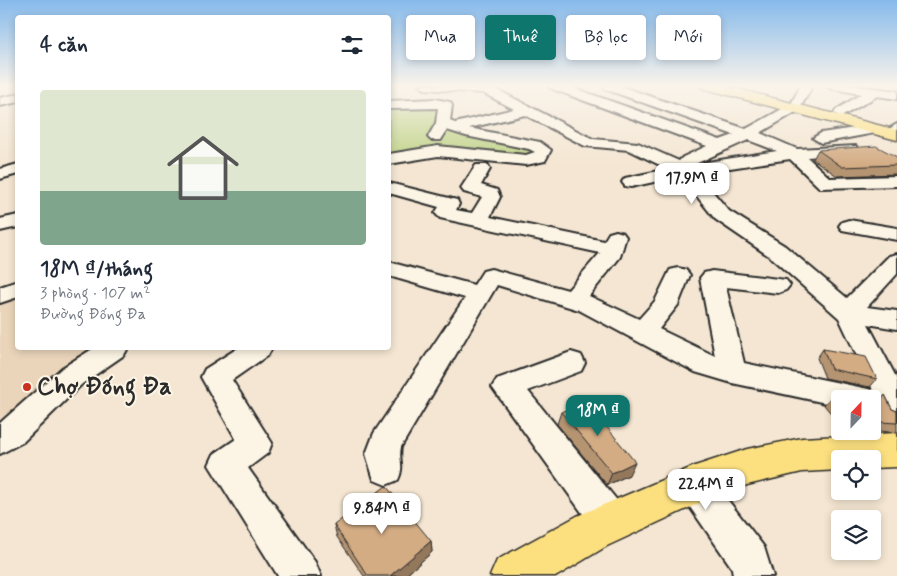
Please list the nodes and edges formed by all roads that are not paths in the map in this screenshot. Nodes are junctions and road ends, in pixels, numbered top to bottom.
1 (447, 112) edge
2 (517, 112) edge
3 (531, 112) edge
4 (631, 112) edge
5 (683, 112) edge
6 (778, 112) edge
7 (838, 112) edge
8 (841, 113) edge
9 (449, 125) junction
10 (897, 128) edge
11 (875, 129) junction
12 (748, 134) junction
13 (897, 135) edge
14 (694, 136) junction
15 (718, 137) junction
16 (778, 145) junction
17 (869, 148) edge
18 (427, 151) junction
19 (793, 153) junction
20 (391, 159) edge
21 (688, 164) junction
22 (482, 169) dead end
23 (15, 170) edge
24 (0, 174) edge
25 (631, 182) dead end
26 (889, 182) edge
27 (391, 189) edge
28 (897, 196) edge
29 (478, 220) junction
30 (15, 221) edge
31 (0, 225) edge
32 (849, 226) dead end
33 (897, 234) edge
34 (894, 268) edge
35 (391, 270) edge
36 (678, 275) dead end
37 (778, 285) dead end
38 (15, 290) edge
39 (479, 294) junction
40 (0, 295) edge
41 (574, 299) junction
42 (849, 312) junction
43 (897, 320) edge
44 (642, 332) junction
45 (111, 350) edge
46 (255, 350) edge
47 (571, 363) dead end
48 (732, 372) junction
49 (831, 392) edge
50 (888, 405) edge
51 (0, 440) edge
52 (897, 450) edge
53 (386, 469) dead end
54 (695, 486) junction
55 (611, 522) junction
56 (302, 576) edge
57 (513, 576) edge
58 (753, 576) edge

1 - 9 street
2 - 9 street
3 - 21 street
4 - 14 street
5 - 12 street
6 - 12 street
7 - 11 main road
8 - 10 main road
9 - 18 street
9 - 18 street
11 - 13 main road
11 - 16 street
12 - 15 street
12 - 16 street
14 - 15 street
14 - 21 street
15 - 21 street
16 - 19 street
17 - 19 street
18 - 20 street
19 - 21 street
19 - 26 street
21 - 25 street
21 - 42 street
22 - 29 street
23 - 24 street
26 - 28 street
27 - 29 street
29 - 41 street
30 - 31 street
32 - 33 street
34 - 42 street
35 - 39 street
36 - 44 street
37 - 48 street
38 - 40 street
39 - 41 street
39 - 53 street
41 - 44 street
42 - 43 street
42 - 50 street
44 - 48 street
45 - 51 street
46 - 56 street
47 - 55 street
48 - 49 street
52 - 54 main road
54 - 55 main road
54 - 58 street
55 - 57 main road

